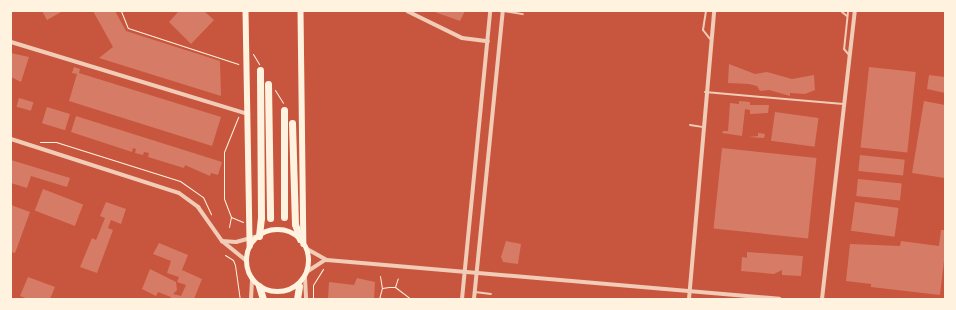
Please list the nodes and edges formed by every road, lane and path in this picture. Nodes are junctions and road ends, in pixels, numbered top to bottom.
1 (121, 11) edge
2 (246, 11) edge
3 (300, 11) edge
4 (407, 11) edge
5 (490, 11) edge
6 (503, 11) edge
7 (703, 11) edge
8 (706, 11) edge
9 (714, 11) edge
10 (855, 11) edge
11 (842, 12) edge
12 (848, 12) dead end
13 (523, 14) dead end
14 (848, 16) junction
15 (705, 17) junction
16 (710, 39) junction
17 (488, 41) junction
18 (11, 42) edge
19 (850, 56) junction
20 (238, 64) dead end
21 (260, 70) dead end
22 (268, 84) dead end
23 (705, 92) junction
24 (844, 104) junction
25 (284, 110) dead end
26 (248, 114) junction
27 (239, 116) dead end
28 (292, 123) dead end
29 (690, 125) dead end
30 (702, 127) junction
31 (11, 139) edge
32 (231, 217) junction
33 (284, 217) dead end
34 (270, 218) dead end
35 (244, 222) dead end
36 (229, 227) dead end
37 (259, 236) junction
38 (250, 238) junction
39 (222, 241) junction
40 (304, 244) junction
41 (250, 246) junction
42 (225, 255) dead end
43 (325, 260) junction
44 (247, 261) junction
45 (324, 266) dead end
46 (308, 271) junction
47 (465, 272) junction
48 (476, 273) junction
49 (380, 276) dead end
50 (252, 278) junction
51 (305, 278) junction
52 (398, 278) dead end
53 (259, 286) junction
54 (299, 286) junction
55 (395, 287) junction
56 (382, 288) junction
57 (689, 291) junction
58 (474, 292) junction
59 (490, 294) dead end
60 (240, 299) edge
61 (251, 299) edge
62 (263, 299) edge
63 (297, 299) edge
64 (306, 299) edge
65 (313, 299) edge
66 (379, 299) edge
67 (411, 299) edge
68 (462, 299) edge
69 (474, 299) edge
70 (688, 299) edge
71 (779, 299) edge
72 (822, 299) edge

1 - 20 path
2 - 26 main road
3 - 40 main road
4 - 17 street
5 - 17 street
6 - 13 lane
6 - 48 street
7 - 15 lane
8 - 15 lane
9 - 16 street
10 - 19 street
11 - 14 lane
12 - 14 lane
14 - 19 lane
15 - 16 lane
16 - 23 street
17 - 47 street
18 - 26 street
19 - 24 street
21 - 37 highway
22 - 34 highway
23 - 24 lane
23 - 30 street
24 - 72 street
25 - 33 highway
26 - 38 main road
27 - 32 path
28 - 40 highway
29 - 30 lane
30 - 57 street
31 - 39 street
32 - 35 path
32 - 36 path
37 - 38 street
37 - 40 main road
37 - 41 main road
38 - 39 street
38 - 41 main road
39 - 44 street
40 - 43 street
40 - 46 main road
41 - 44 main road
42 - 60 path
43 - 46 street
43 - 47 street
44 - 50 main road
45 - 65 path
46 - 51 main road
47 - 48 street
47 - 68 street
48 - 57 street
48 - 58 street
49 - 56 path
50 - 53 main road
50 - 61 street
51 - 54 main road
51 - 64 street
52 - 55 path
53 - 54 main road
53 - 62 highway
54 - 63 highway
55 - 56 path
55 - 67 path
56 - 66 path
57 - 70 street
57 - 71 street
58 - 59 lane
58 - 69 street

